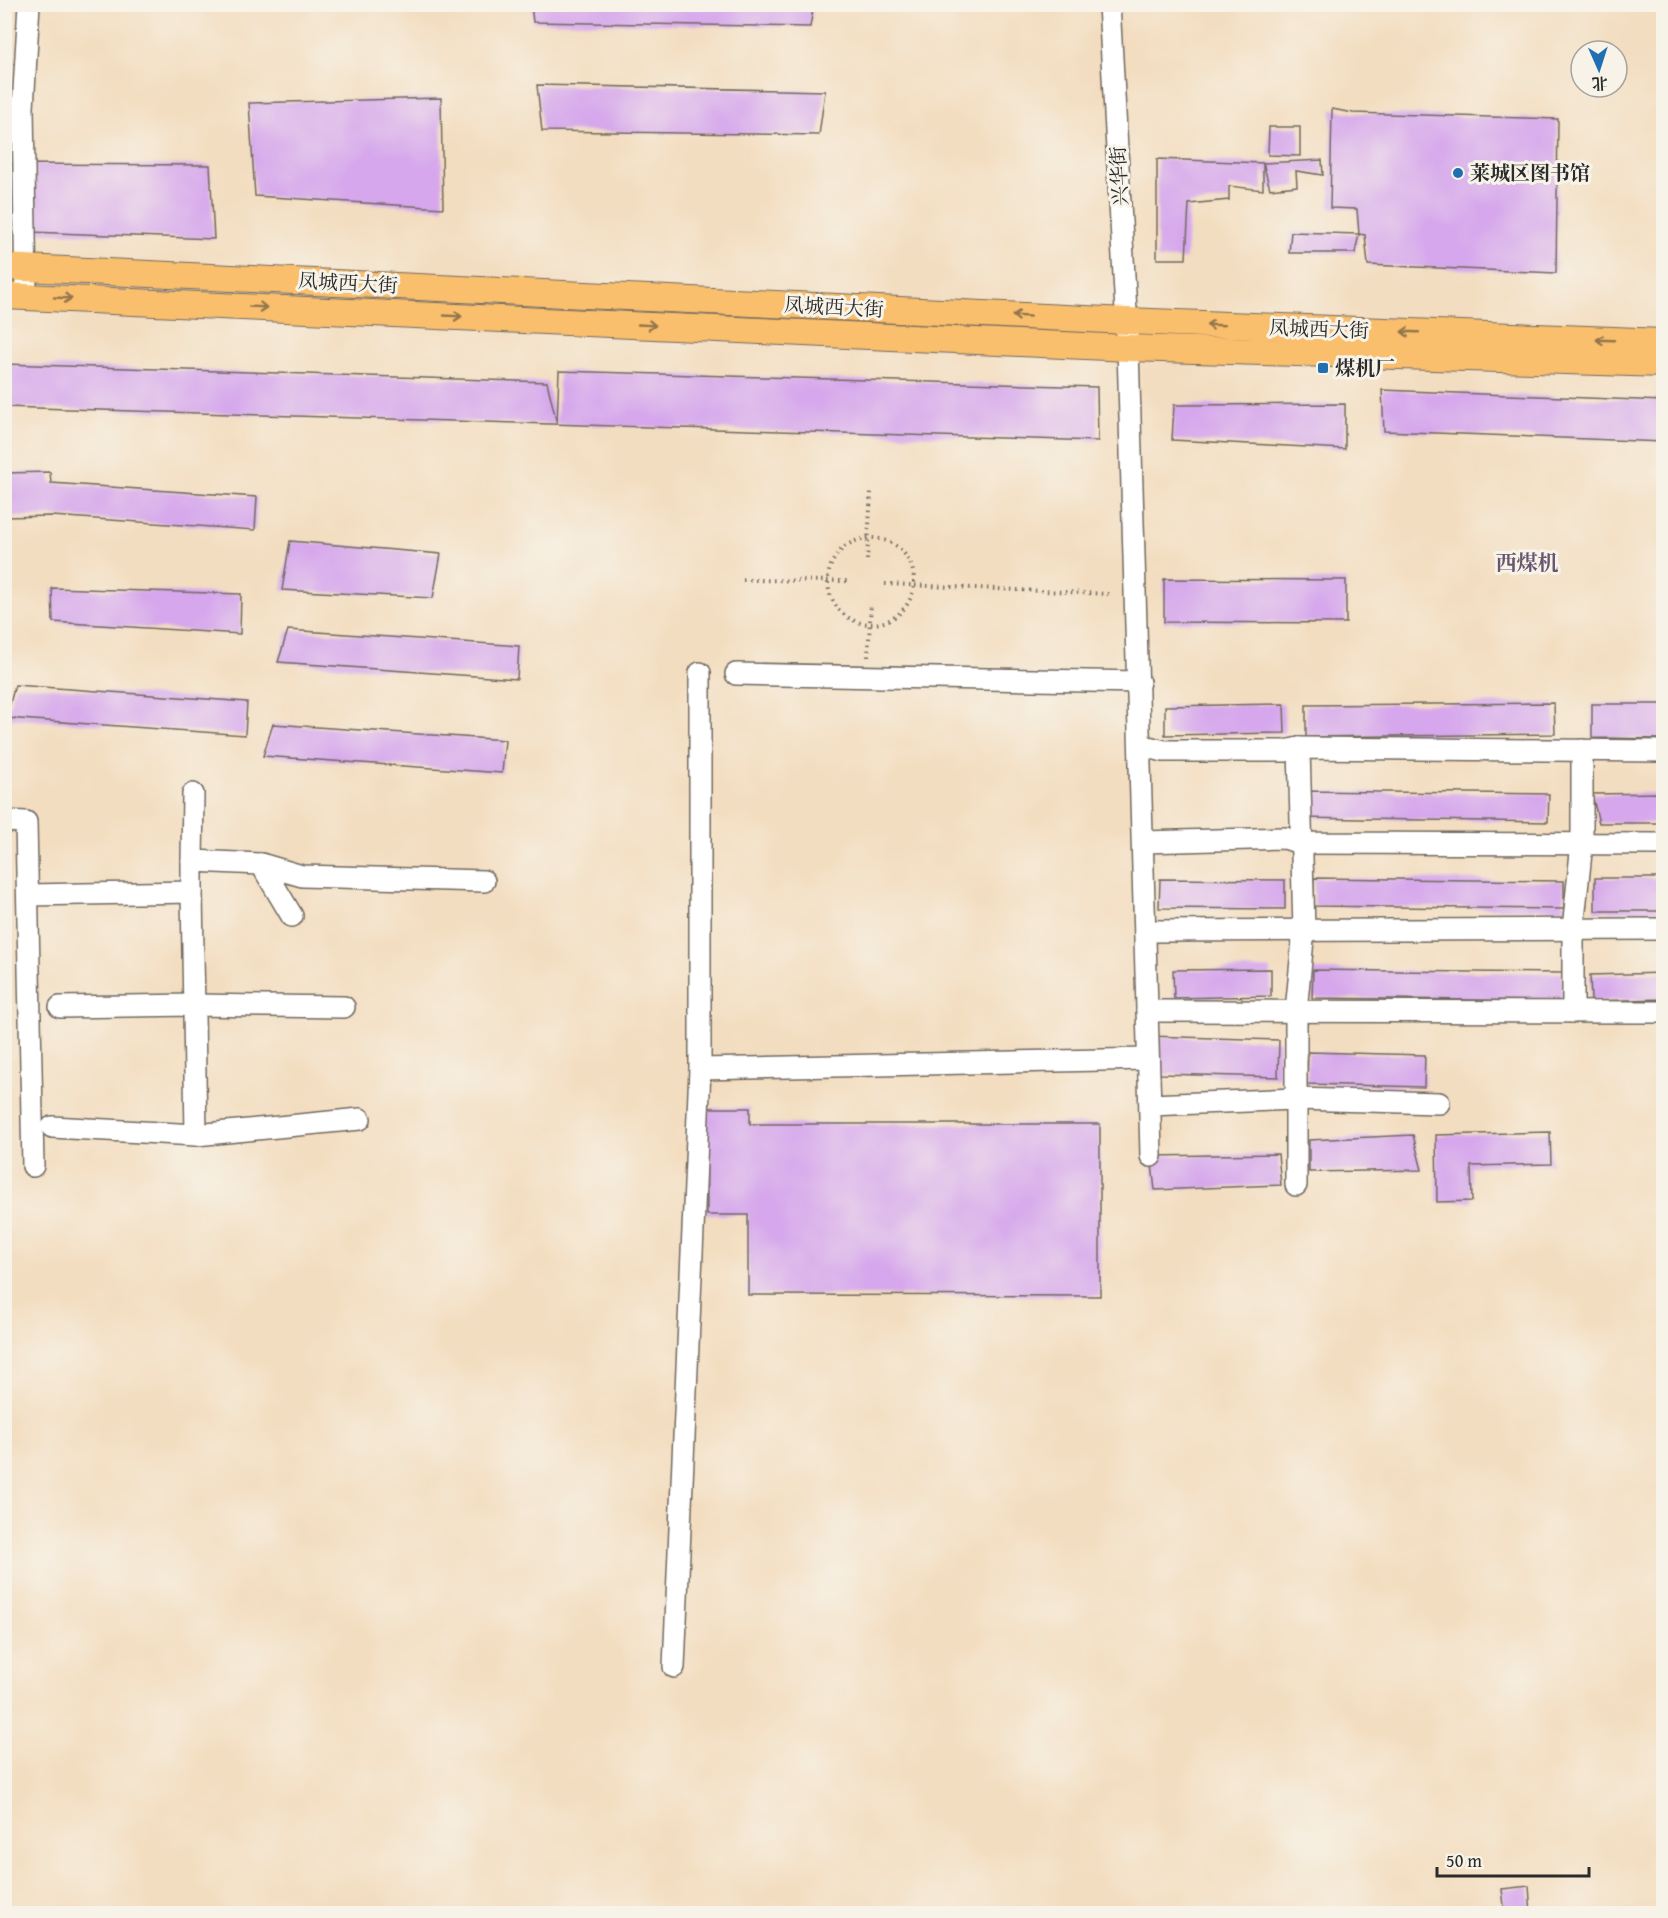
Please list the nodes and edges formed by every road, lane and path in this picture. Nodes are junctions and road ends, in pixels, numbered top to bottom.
1 (29, 4) edge
2 (1109, 4) edge
3 (15, 268) edge
4 (15, 296) edge
5 (1127, 321) junction
6 (1664, 342) edge
7 (1128, 348) junction
8 (1664, 364) edge
9 (871, 491) dead end
10 (868, 538) junction
11 (867, 560) dead end
12 (743, 580) dead end
13 (828, 581) junction
14 (850, 581) dead end
15 (885, 584) dead end
16 (915, 585) junction
17 (1109, 594) dead end
18 (871, 604) dead end
19 (870, 624) junction
20 (700, 673) dead end
21 (736, 674) dead end
22 (867, 679) junction
23 (1139, 682) junction
24 (1140, 745) junction
25 (1299, 748) junction
26 (1582, 750) junction
27 (1664, 751) edge
28 (193, 794) dead end
29 (4, 821) edge
30 (1143, 842) junction
31 (1300, 843) junction
32 (1582, 843) junction
33 (1664, 844) edge
34 (192, 861) junction
35 (261, 864) junction
36 (484, 881) dead end
37 (192, 892) junction
38 (28, 895) junction
39 (292, 916) dead end
40 (1573, 929) junction
41 (1664, 929) edge
42 (1304, 930) junction
43 (1145, 931) junction
44 (194, 1005) junction
45 (60, 1007) dead end
46 (344, 1007) dead end
47 (1147, 1011) junction
48 (1296, 1011) junction
49 (1573, 1012) junction
50 (1664, 1012) edge
51 (1149, 1068) junction
52 (700, 1069) junction
53 (1296, 1099) junction
54 (1438, 1103) dead end
55 (360, 1119) dead end
56 (52, 1127) dead end
57 (196, 1135) junction
58 (1151, 1156) dead end
59 (33, 1166) dead end
60 (1296, 1185) dead end
61 (674, 1667) dead end

1 - 3 street
2 - 5 street, 兴华街
3 - 4 street
5 -> 3 main road, 凤城西大街
4 -> 7 main road, 凤城西大街
6 -> 5 main road, 凤城西大街
5 - 7 street, 兴华街
7 - 8 main road, 凤城西大街
7 - 23 street, 兴华街
9 - 10 path
10 - 11 path
10 - 13 path
10 - 16 path
12 - 13 path
13 - 14 path
13 - 19 path
15 - 16 path
16 - 17 path
16 - 19 path
18 - 19 path
19 - 22 path
20 - 52 street
21 - 22 street
22 - 23 street
23 - 24 street, 兴华街
24 - 25 street
24 - 30 street, 兴华街
25 - 26 street
25 - 31 street
26 - 27 street
26 - 32 street
28 - 34 street
29 - 38 street
30 - 31 street
30 - 43 street, 兴华街
31 - 32 street
31 - 42 street
32 - 33 street
32 - 40 street
34 - 35 street
34 - 37 street
35 - 36 street
35 - 39 street
37 - 38 street
37 - 44 street
38 - 59 street
40 - 41 street
40 - 42 street
40 - 49 street
42 - 43 street
42 - 48 street
43 - 47 street, 兴华街
44 - 45 street
44 - 46 street
44 - 57 street
47 - 48 street
47 - 51 street, 兴华街
48 - 49 street
48 - 53 street
49 - 50 street
51 - 52 street
51 - 53 street
51 - 58 street
52 - 61 street
53 - 54 street
53 - 60 street
55 - 57 street
56 - 57 street

